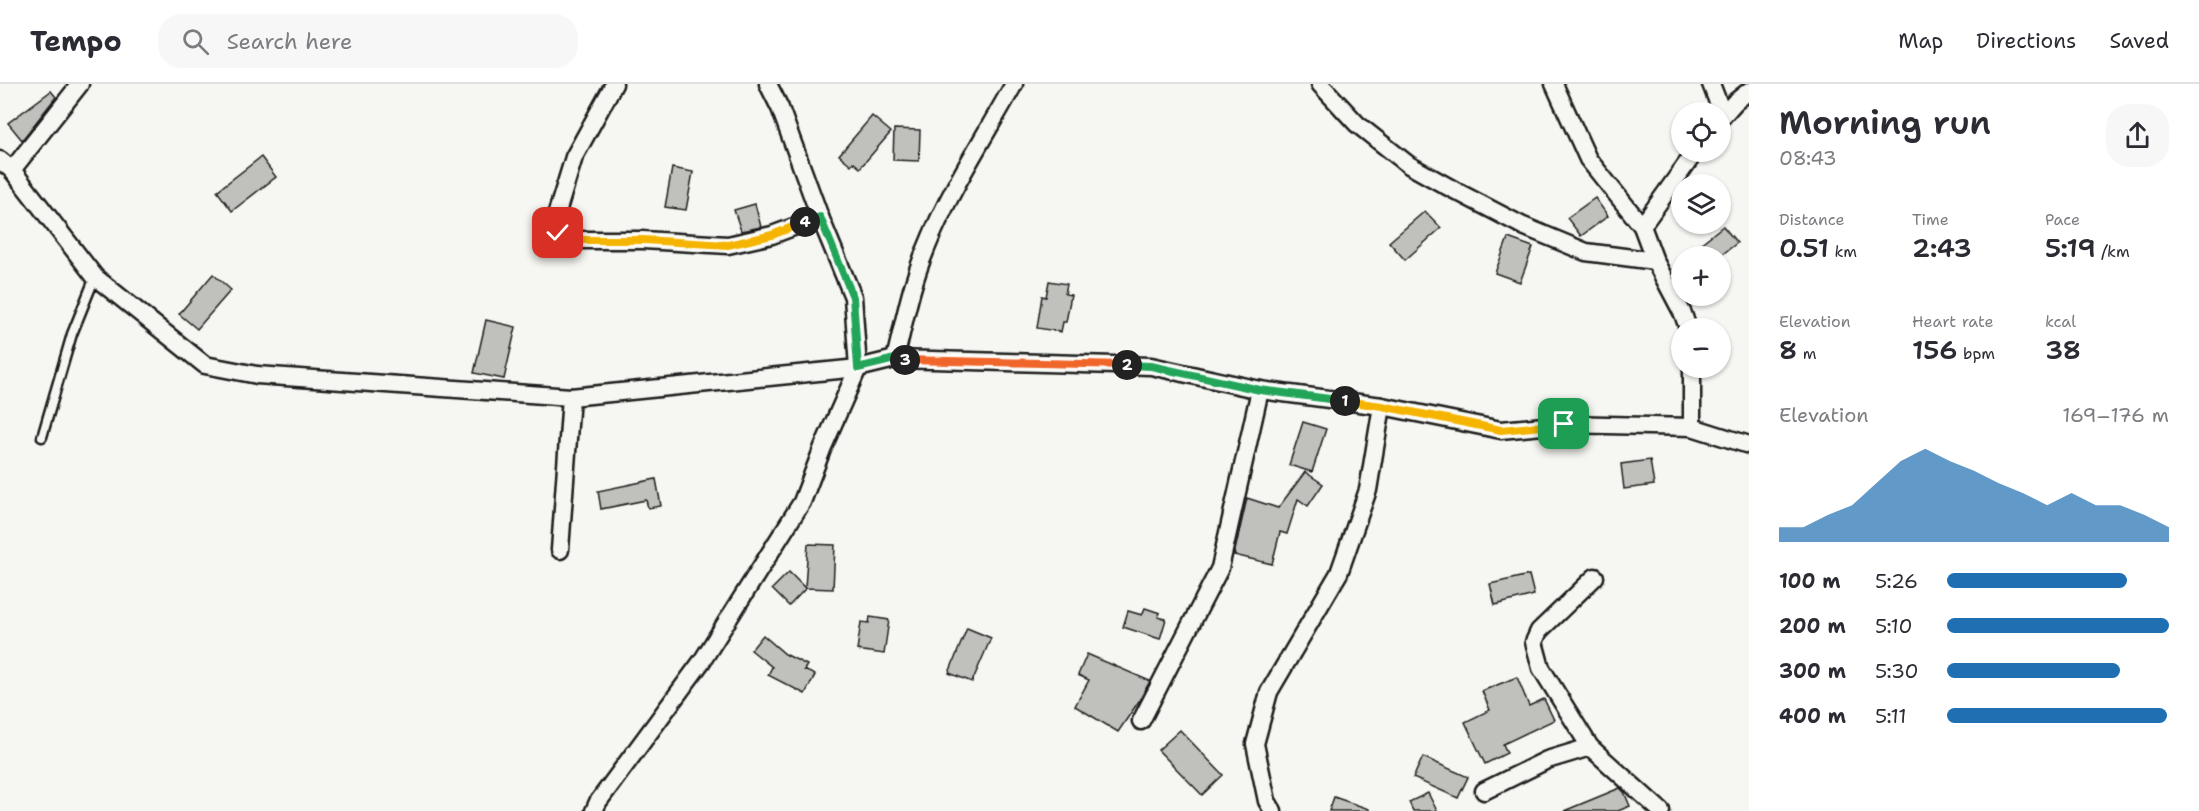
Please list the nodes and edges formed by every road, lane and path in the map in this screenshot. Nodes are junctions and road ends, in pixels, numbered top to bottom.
1 (80, 84) edge
2 (614, 84) edge
3 (768, 84) edge
4 (1014, 84) edge
5 (1320, 84) edge
6 (1554, 84) edge
7 (1712, 84) edge
8 (1749, 91) edge
9 (1717, 102) edge
10 (1731, 107) edge
11 (1688, 162) edge
12 (6, 165) edge
13 (820, 217) junction
14 (1642, 226) junction
15 (1655, 261) junction
16 (95, 277) junction
17 (1684, 318) edge
18 (895, 359) junction
19 (858, 368) junction
20 (1692, 378) edge
21 (1260, 390) junction
22 (571, 397) junction
23 (1382, 406) junction
24 (1692, 427) junction
25 (42, 437) dead end
26 (1749, 445) edge
27 (560, 550) dead end
28 (1595, 577) dead end
29 (1141, 721) dead end
30 (1590, 747) junction
31 (1484, 791) dead end
32 (594, 811) edge
33 (1273, 811) edge
34 (1661, 811) edge

1 - 12 street
2 - 13 street
3 - 13 street
4 - 18 street
5 - 15 street
6 - 14 street
7 - 9 street
8 - 10 street
11 - 14 street
12 - 16 street
13 - 19 street
14 - 15 street
15 - 17 street
16 - 22 street
16 - 25 lane
18 - 19 street
18 - 21 street
19 - 22 street
19 - 32 street
20 - 24 street
21 - 23 street
21 - 29 street
22 - 27 street
23 - 24 street
23 - 33 street
24 - 26 street
28 - 30 street
30 - 31 street
30 - 34 street

